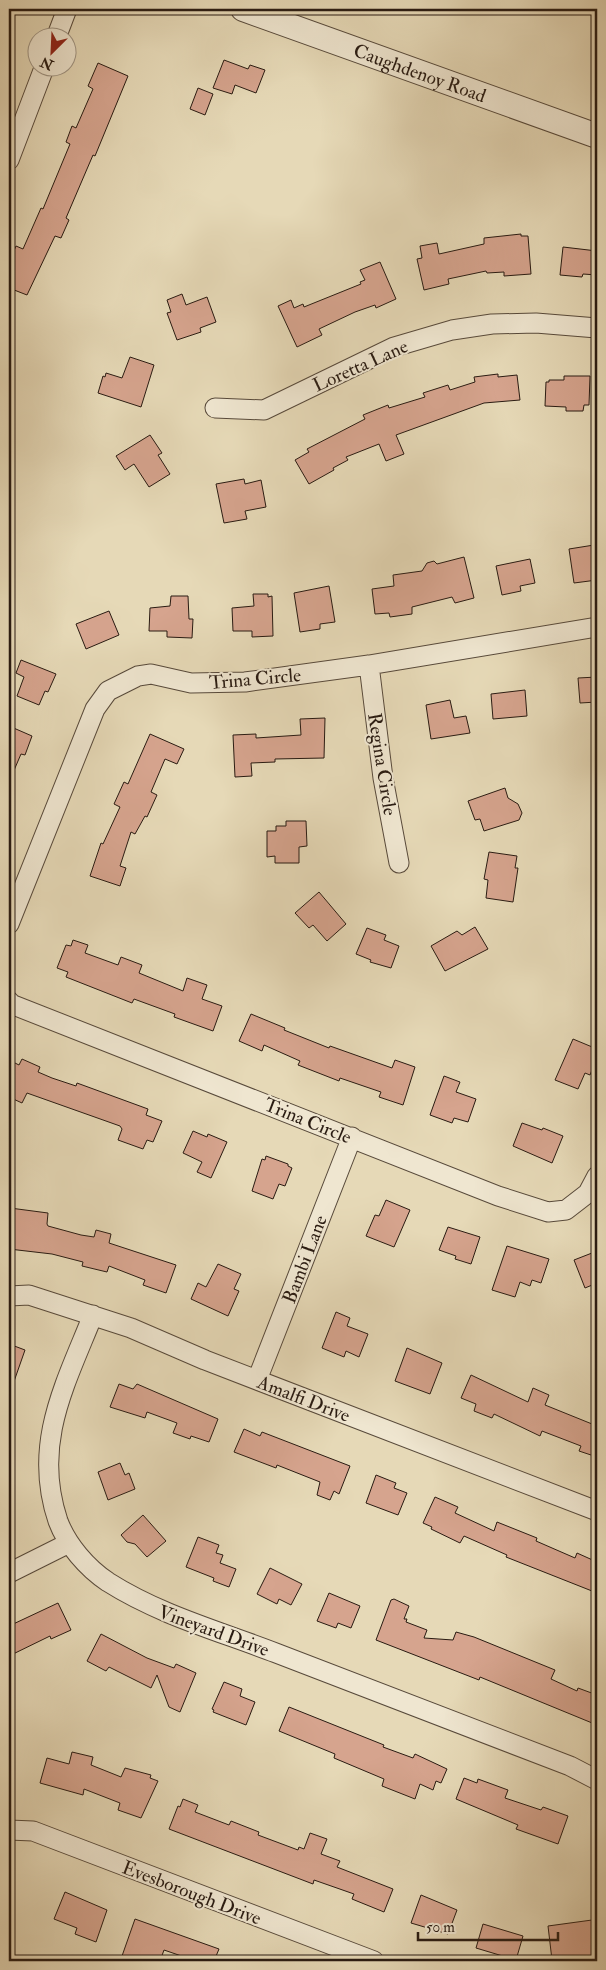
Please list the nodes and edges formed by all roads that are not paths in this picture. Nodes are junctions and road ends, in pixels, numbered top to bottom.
1 (67, 9) edge
2 (243, 9) edge
3 (60, 28) edge
4 (40, 78) edge
5 (597, 136) edge
6 (9, 160) edge
7 (597, 328) edge
8 (215, 408) dead end
9 (597, 627) edge
10 (369, 665) junction
11 (400, 863) dead end
12 (9, 924) edge
13 (9, 1001) edge
14 (352, 1137) junction
15 (597, 1176) edge
16 (9, 1296) edge
17 (93, 1315) junction
18 (257, 1380) junction
19 (597, 1510) edge
20 (69, 1544) junction
21 (9, 1573) edge
22 (597, 1780) edge
23 (9, 1830) edge
24 (374, 1961) edge

1 - 3 street
2 - 5 street, Caughdenoy Road
4 - 6 street
7 - 8 street, Loretta Lane
9 - 10 street, Trina Circle
10 - 11 street, Regina Circle
10 - 12 street, Trina Circle
13 - 14 street, Trina Circle
14 - 15 street, Trina Circle
14 - 18 street, Bambi Lane
16 - 17 street, Amalfi Drive
17 - 18 street, Amalfi Drive
17 - 20 street, Vineyard Drive
18 - 19 street, Amalfi Drive
20 - 21 street
20 - 22 street, Vineyard Drive
23 - 24 street, Evesborough Drive

